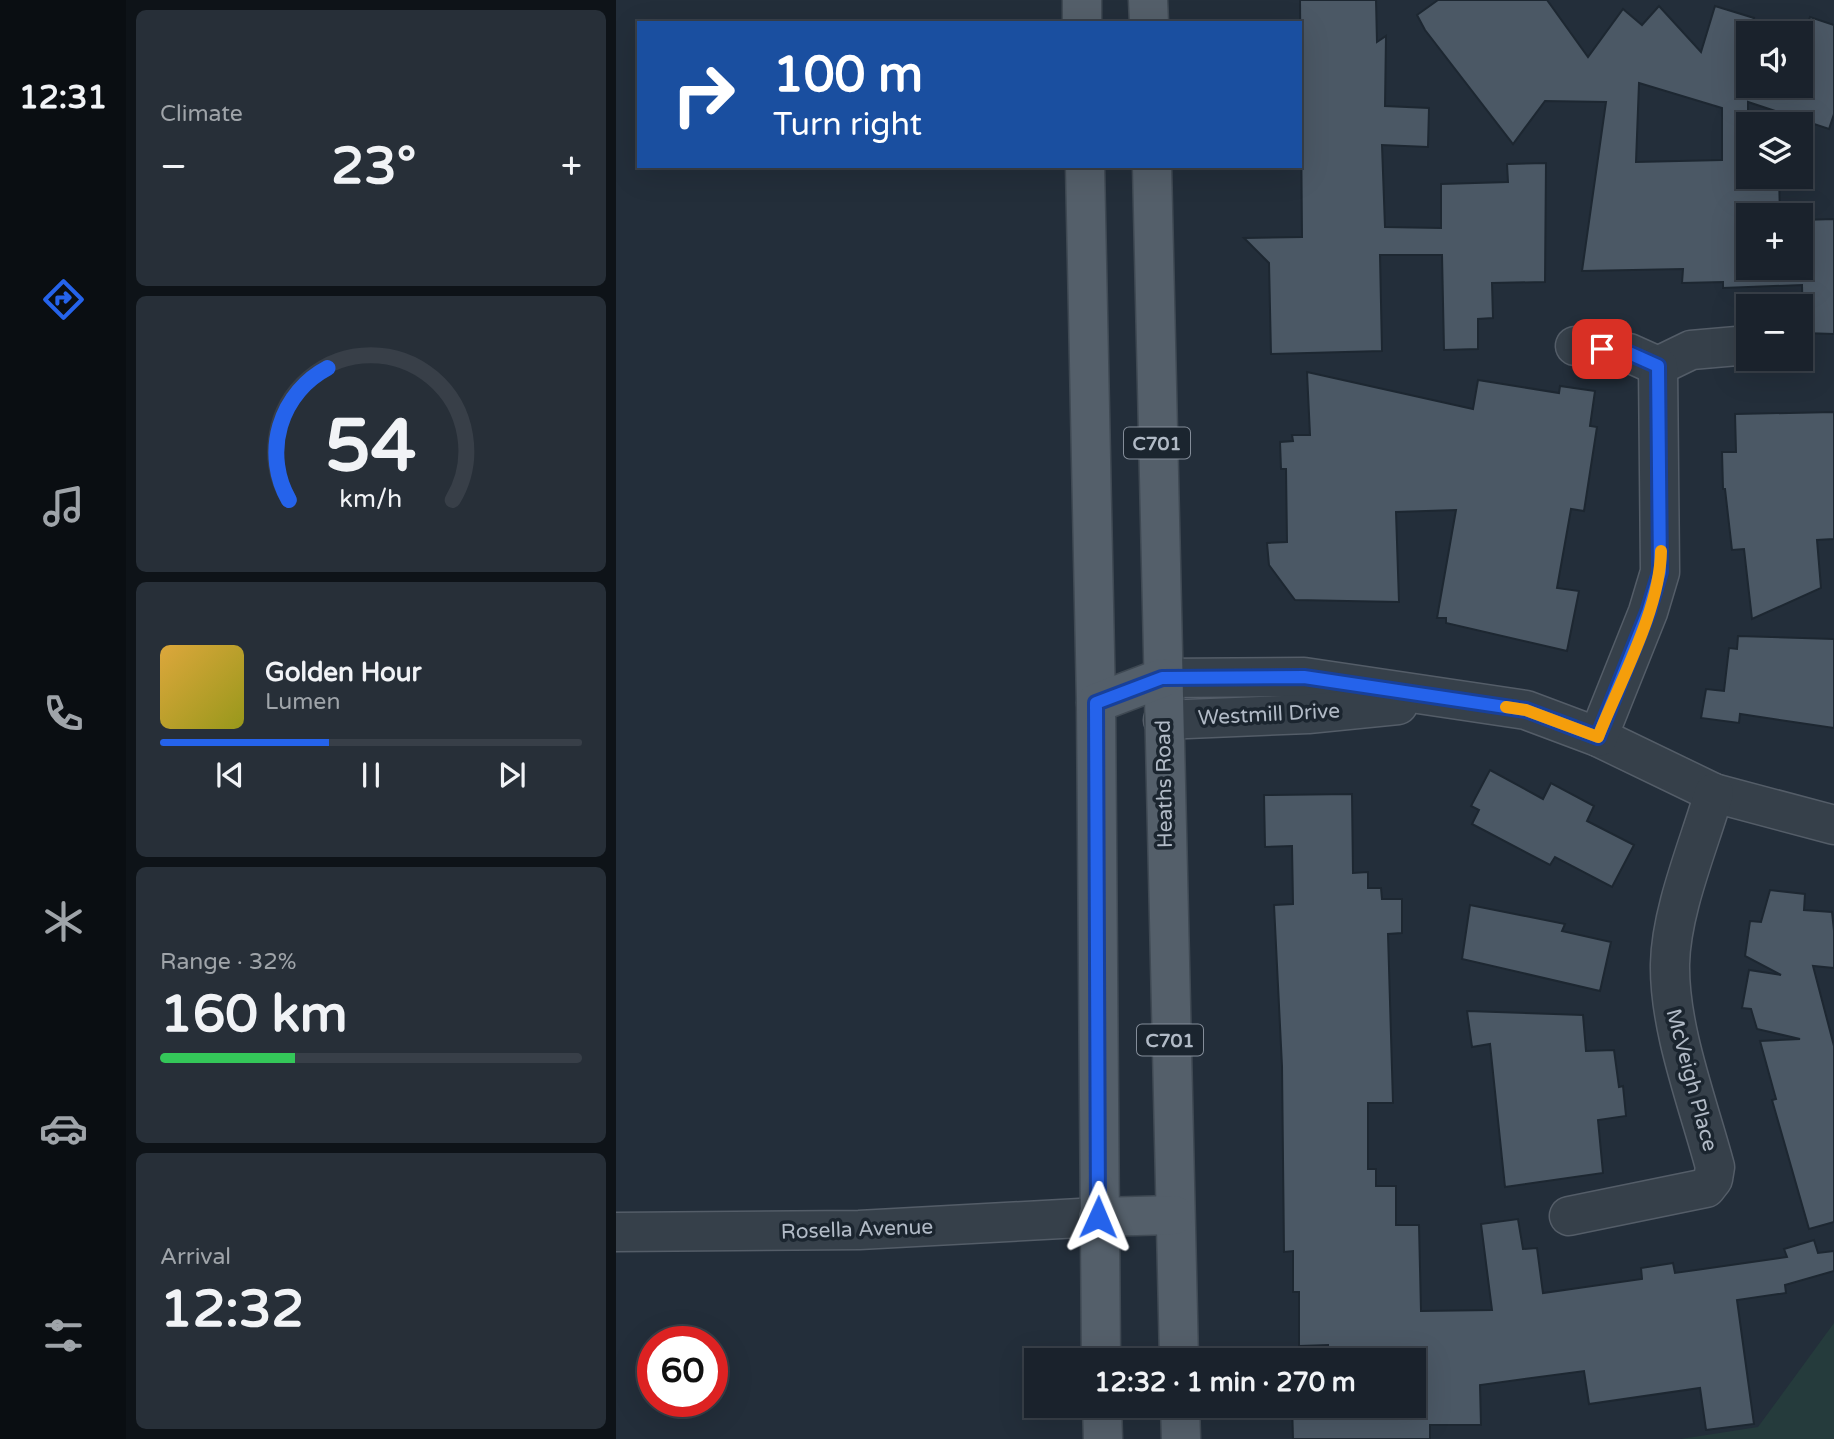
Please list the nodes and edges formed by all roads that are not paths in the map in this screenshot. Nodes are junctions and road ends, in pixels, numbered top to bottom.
1 (1082, 0) edge
2 (1148, 0) edge
3 (1082, 21) edge
4 (1149, 21) edge
5 (1085, 168) edge
6 (1152, 168) edge
7 (1575, 346) dead end
8 (1736, 346) edge
9 (1658, 366) junction
10 (1162, 678) junction
11 (1459, 699) junction
12 (1096, 703) junction
13 (1163, 720) junction
14 (1598, 737) junction
15 (1714, 793) junction
16 (1834, 825) edge
17 (1174, 1215) junction
18 (1569, 1216) dead end
19 (1098, 1217) junction
20 (616, 1232) edge
21 (1101, 1348) edge
22 (1178, 1348) edge
23 (1102, 1418) edge
24 (1180, 1418) edge
25 (1103, 1439) edge
26 (1181, 1439) edge

1 - 3 main road
2 - 4 main road
5 - 12 main road
6 - 10 main road, Heaths Road / C701
7 - 9 street
8 - 9 street
9 - 14 street
10 - 11 street, Westmill Drive
10 - 12 main road
10 - 13 main road, Heaths Road / C701
11 - 13 street, Westmill Drive
11 - 14 street, Westmill Drive
12 - 13 main road
12 - 19 main road
13 - 17 main road, Heaths Road / C701
14 - 15 street, Westmill Drive
15 - 16 street, Westmill Drive
15 - 18 street, McVeigh Place
17 - 19 main road
17 - 22 main road, Heaths Road / C701
19 - 20 street, Rosella Avenue
19 - 21 main road
23 - 25 main road
24 - 26 main road

